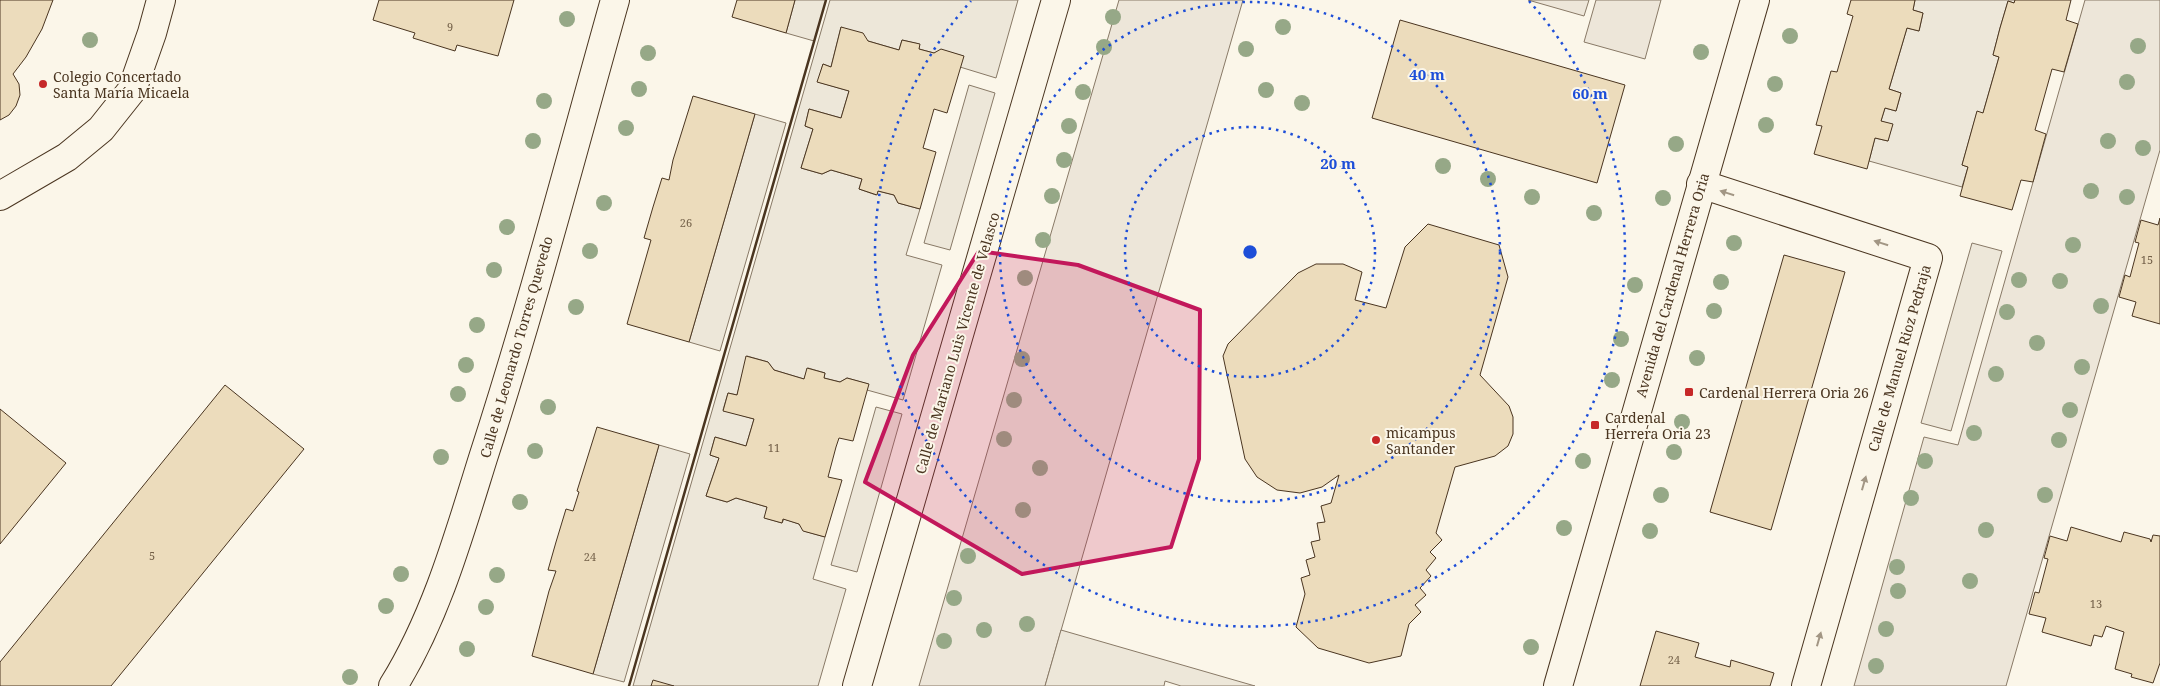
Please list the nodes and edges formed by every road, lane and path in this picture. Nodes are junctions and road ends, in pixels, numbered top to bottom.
1 (161, 0) edge
2 (615, 0) edge
3 (1056, 0) edge
4 (1755, 0) edge
5 (1701, 184) junction
6 (0, 196) edge
7 (393, 686) edge
8 (858, 686) edge
9 (1558, 686) edge
10 (1806, 686) edge

1 - 6 street
2 - 7 street, Calle de Leonardo Torres Quevedo
3 - 8 street, Calle de Mariano Luis Vicente de Velasco
4 - 5 street, Avenida del Cardenal Herrera Oria
5 - 9 street, Avenida del Cardenal Herrera Oria
10 -> 5 street, Calle de Manuel Rioz Pedraja

